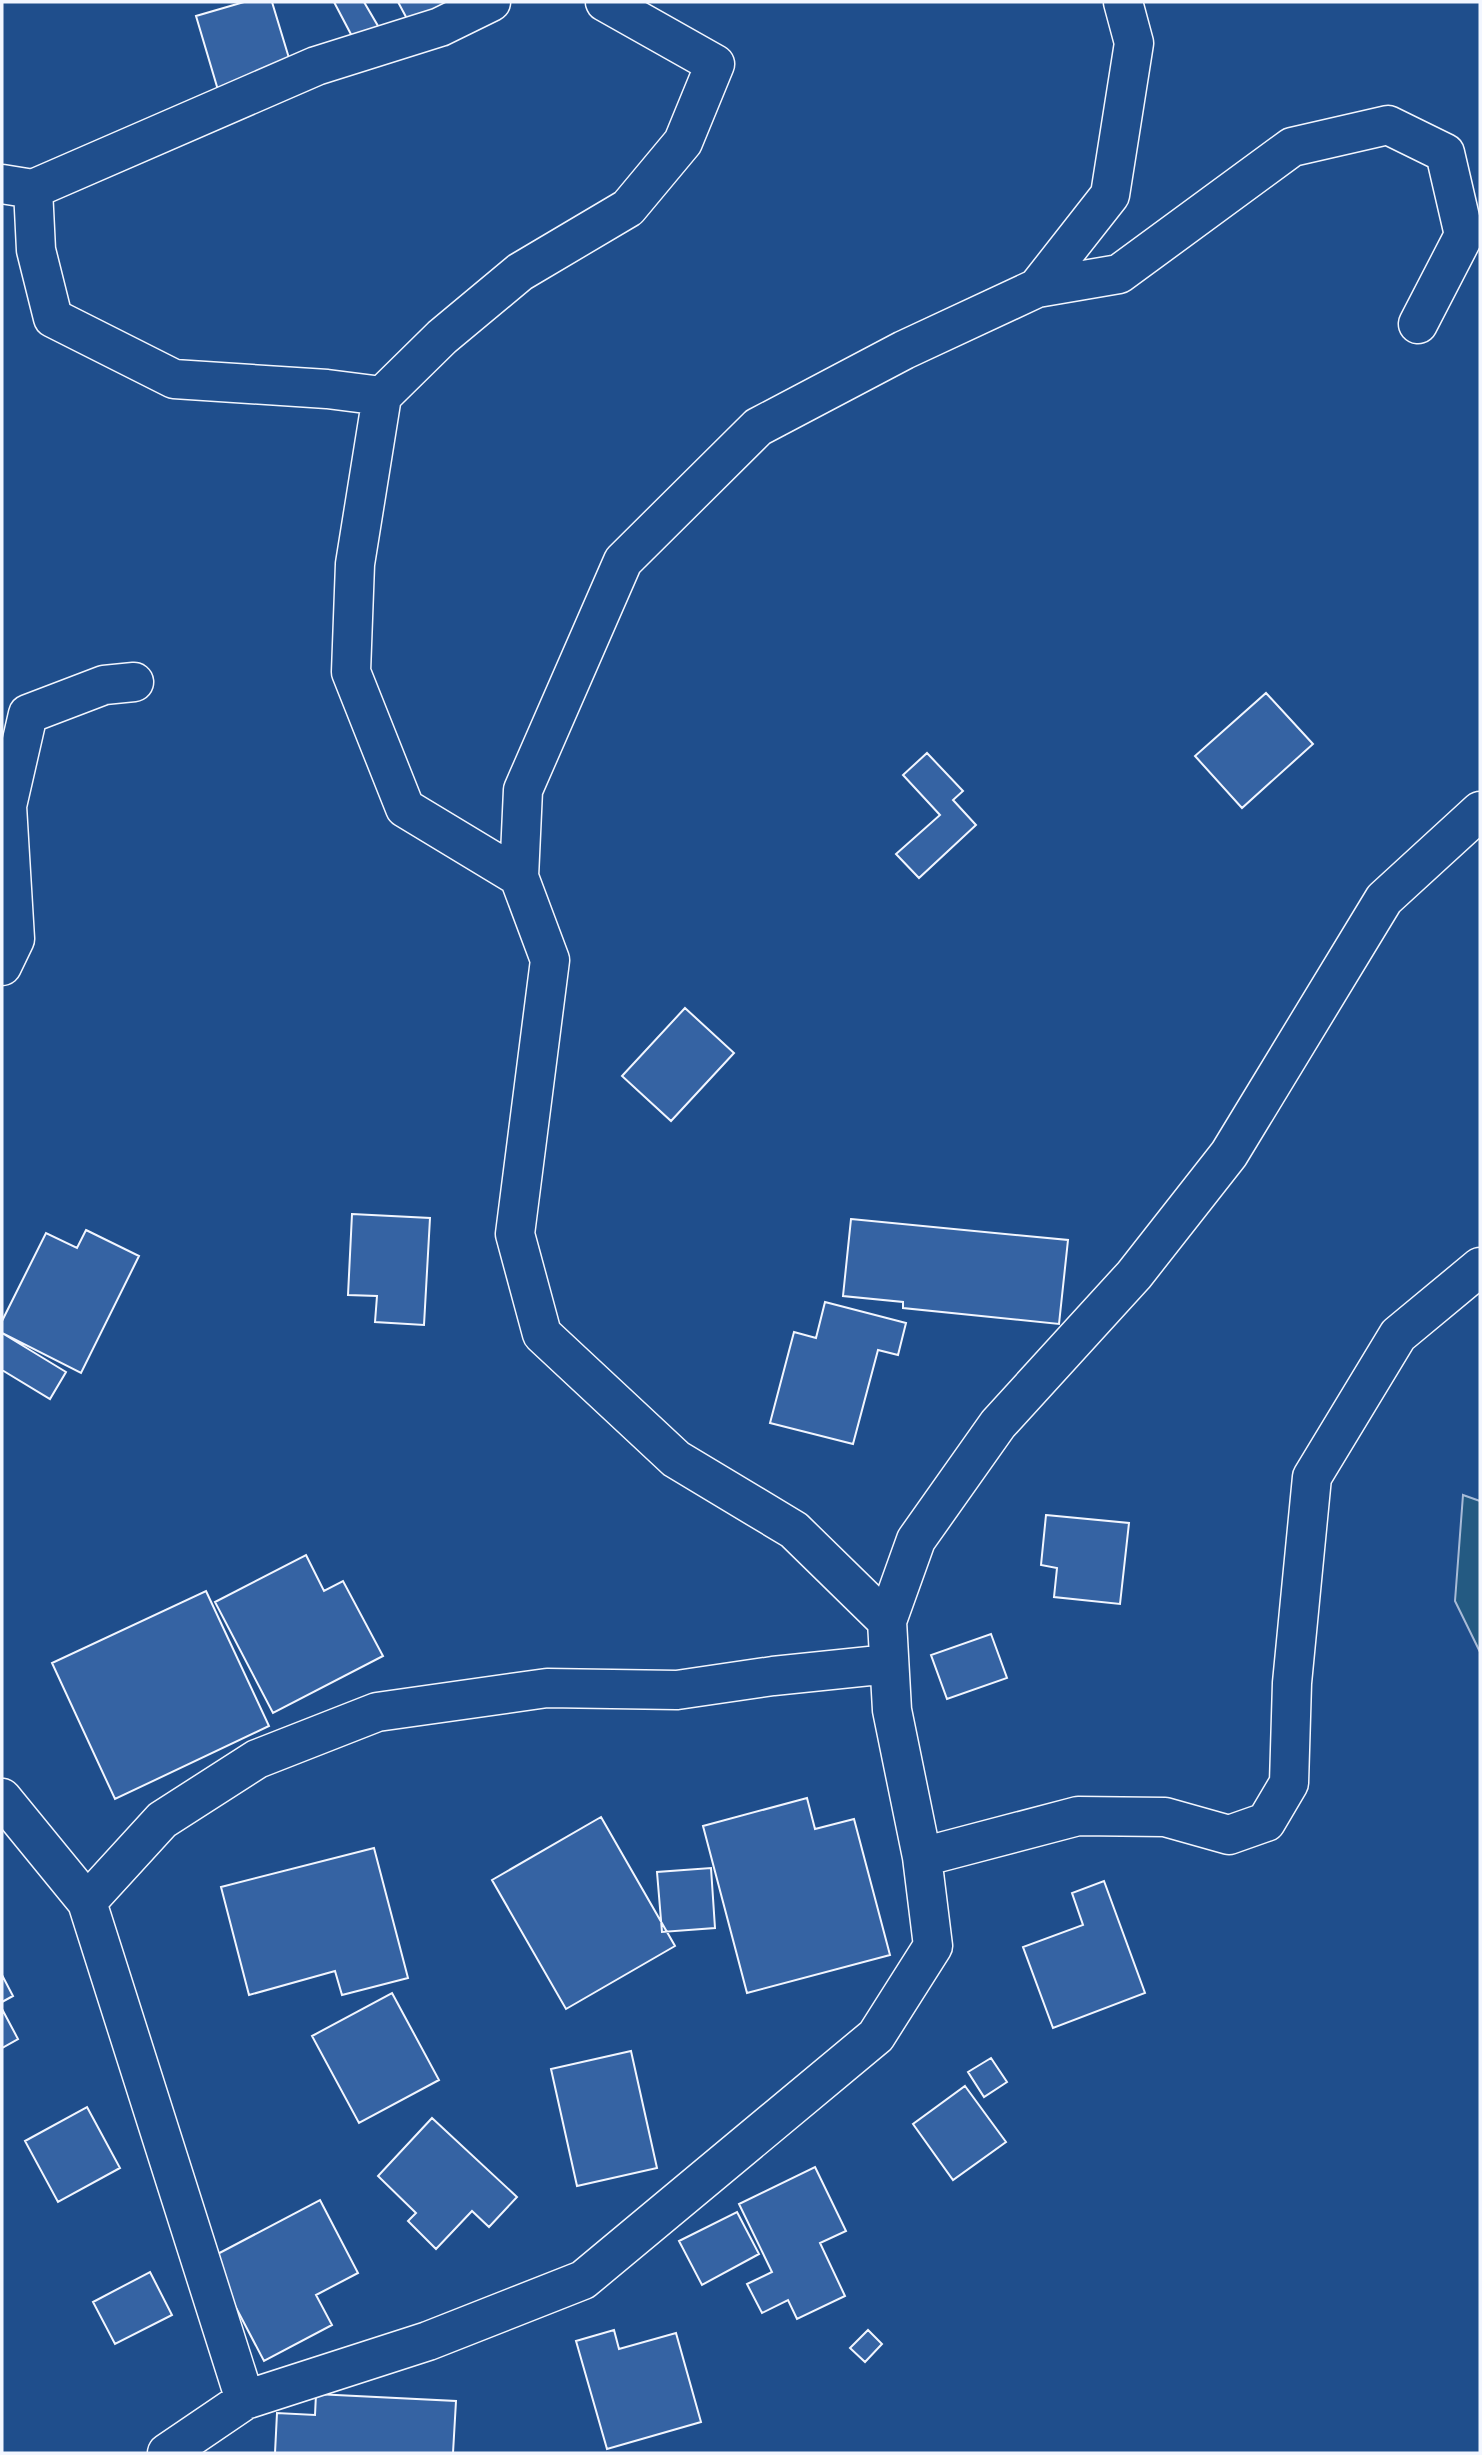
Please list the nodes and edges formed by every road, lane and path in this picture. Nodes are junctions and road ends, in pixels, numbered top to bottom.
1 (491, 2) edge
2 (605, 2) edge
3 (1123, 2) edge
4 (17, 186) edge
5 (1037, 288) junction
6 (1418, 324) dead end
7 (382, 396) junction
8 (134, 682) dead end
9 (1480, 811) edge
10 (519, 877) junction
11 (2, 966) edge
12 (1480, 1267) edge
13 (887, 1621) junction
14 (889, 1664) junction
15 (2, 1798) edge
16 (922, 1857) junction
17 (87, 1902) junction
18 (245, 2400) junction
19 (167, 2453) edge

1 - 4 street
2 - 7 street
3 - 5 street
4 - 7 street
5 - 6 street
5 - 10 street
7 - 10 street
8 - 11 street
9 - 13 street
10 - 13 street
12 - 16 street
13 - 14 street
14 - 16 street
14 - 17 street
15 - 17 street
16 - 18 street
17 - 18 street
18 - 19 street

